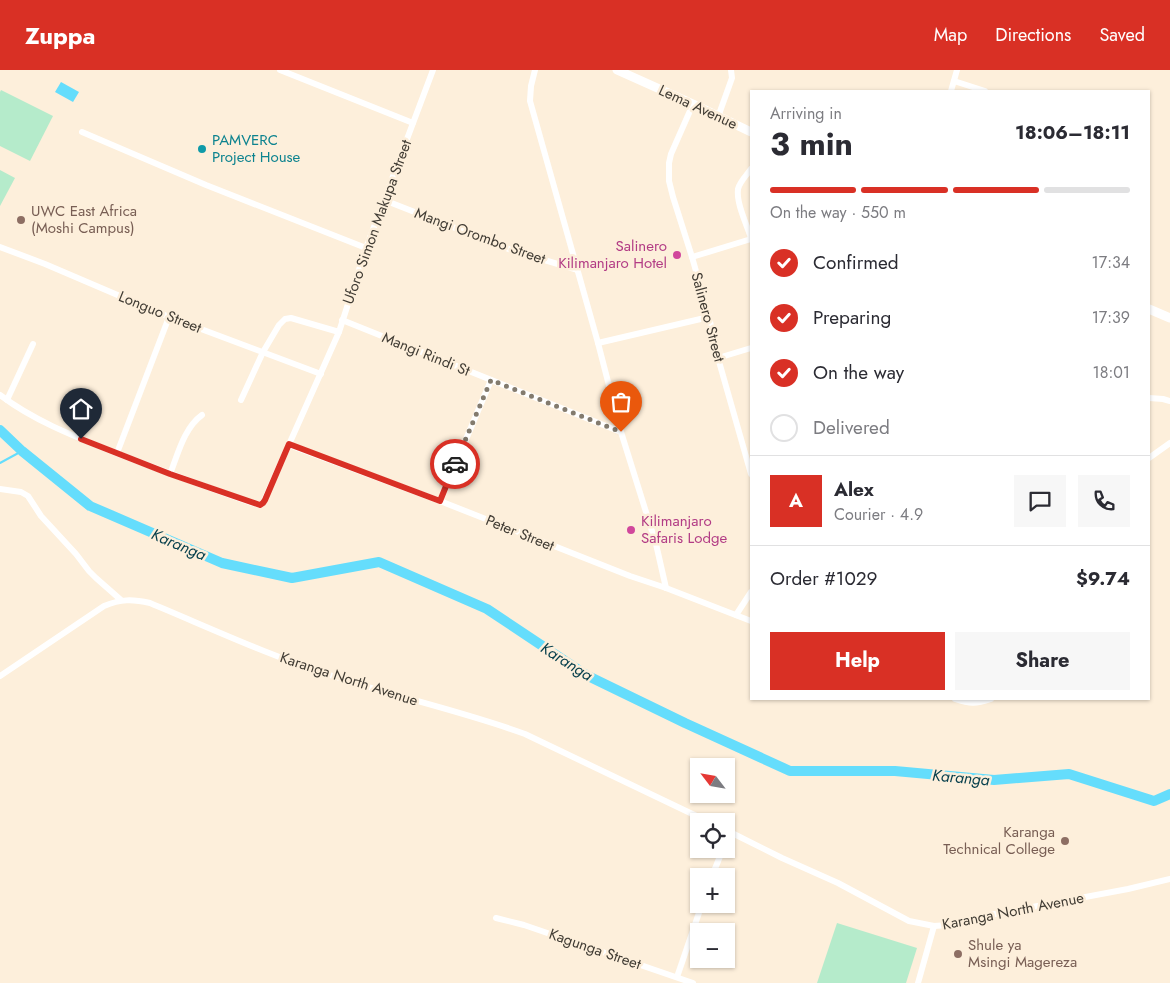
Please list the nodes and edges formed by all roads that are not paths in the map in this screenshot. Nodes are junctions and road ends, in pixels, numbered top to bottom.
1 (280, 70) edge
2 (433, 70) edge
3 (536, 70) edge
4 (617, 70) edge
5 (731, 70) edge
6 (957, 70) edge
7 (954, 81) junction
8 (951, 90) edge
9 (982, 90) edge
10 (693, 104) junction
11 (718, 117) junction
12 (413, 123) junction
13 (82, 132) dead end
14 (750, 132) edge
15 (750, 170) edge
16 (384, 200) junction
17 (750, 235) edge
18 (750, 238) edge
19 (0, 247) edge
20 (366, 248) junction
21 (692, 256) junction
22 (578, 270) junction
23 (1150, 309) edge
24 (169, 317) junction
25 (709, 317) junction
26 (1170, 318) edge
27 (342, 320) junction
28 (339, 332) junction
29 (33, 344) dead end
30 (598, 344) junction
31 (750, 348) edge
32 (263, 352) junction
33 (718, 358) junction
34 (321, 374) junction
35 (491, 380) junction
36 (0, 395) edge
37 (1150, 398) edge
38 (7, 400) junction
39 (242, 400) dead end
40 (1170, 401) edge
41 (202, 415) dead end
42 (621, 432) junction
43 (1170, 443) edge
44 (289, 444) junction
45 (117, 453) junction
46 (1150, 457) edge
47 (750, 464) edge
48 (170, 474) junction
49 (0, 489) edge
50 (440, 501) junction
51 (666, 588) junction
52 (750, 593) edge
53 (121, 600) junction
54 (736, 614) junction
55 (750, 621) edge
56 (0, 676) edge
57 (958, 700) edge
58 (989, 700) edge
59 (690, 813) edge
60 (735, 834) edge
61 (1170, 879) edge
62 (699, 913) edge
63 (496, 918) dead end
64 (934, 926) junction
65 (678, 977) junction
66 (693, 983) edge
67 (918, 983) edge

1 - 12 street
2 - 12 street, Uforo Simon Makupa Street
3 - 22 street
4 - 10 main road, Lema Avenue
5 - 11 street
6 - 7 street
7 - 8 street
7 - 9 street
10 - 11 main road, Lema Avenue
10 - 21 street, Salinero Street
11 - 14 main road, Lema Avenue
12 - 16 street, Uforo Simon Makupa Street
13 - 20 street
15 - 17 street
16 - 20 street, Uforo Simon Makupa Street
16 - 22 street, Mangi Orombo Street
18 - 21 street
19 - 24 street, Longuo Street
20 - 27 street, Uforo Simon Makupa Street
21 - 25 street, Salinero Street
22 - 30 street
23 - 26 main road
24 - 32 street, Longuo Street
24 - 45 street
25 - 30 street
25 - 33 street, Salinero Street
27 - 28 street, Uforo Simon Makupa Street
27 - 35 street, Mangi Rindi St
28 - 32 street
28 - 34 street, Uforo Simon Makupa Street
29 - 38 street
30 - 42 street
31 - 33 street
32 - 34 street, Longuo Street
32 - 39 street
33 - 47 street, Salinero Street
34 - 44 street, Uforo Simon Makupa Street
35 - 42 street, Mangi Rindi St
35 - 50 street
36 - 38 street
37 - 40 street
38 - 45 street
41 - 48 street
42 - 51 street
43 - 46 street
44 - 48 street, Uforo Simon Makupa Street
44 - 50 street, Peter Street
45 - 48 street
49 - 53 street
50 - 51 street, Peter Street
51 - 54 street, Peter Street
52 - 54 street
53 - 56 street, Karanga North Avenue
53 - 59 street, Karanga North Avenue
54 - 55 street, Peter Street
57 - 58 street
60 - 64 street, Karanga North Avenue
61 - 64 street, Karanga North Avenue
62 - 65 street
63 - 65 street, Kagunga Street
64 - 67 street
65 - 66 street, Kagunga Street

